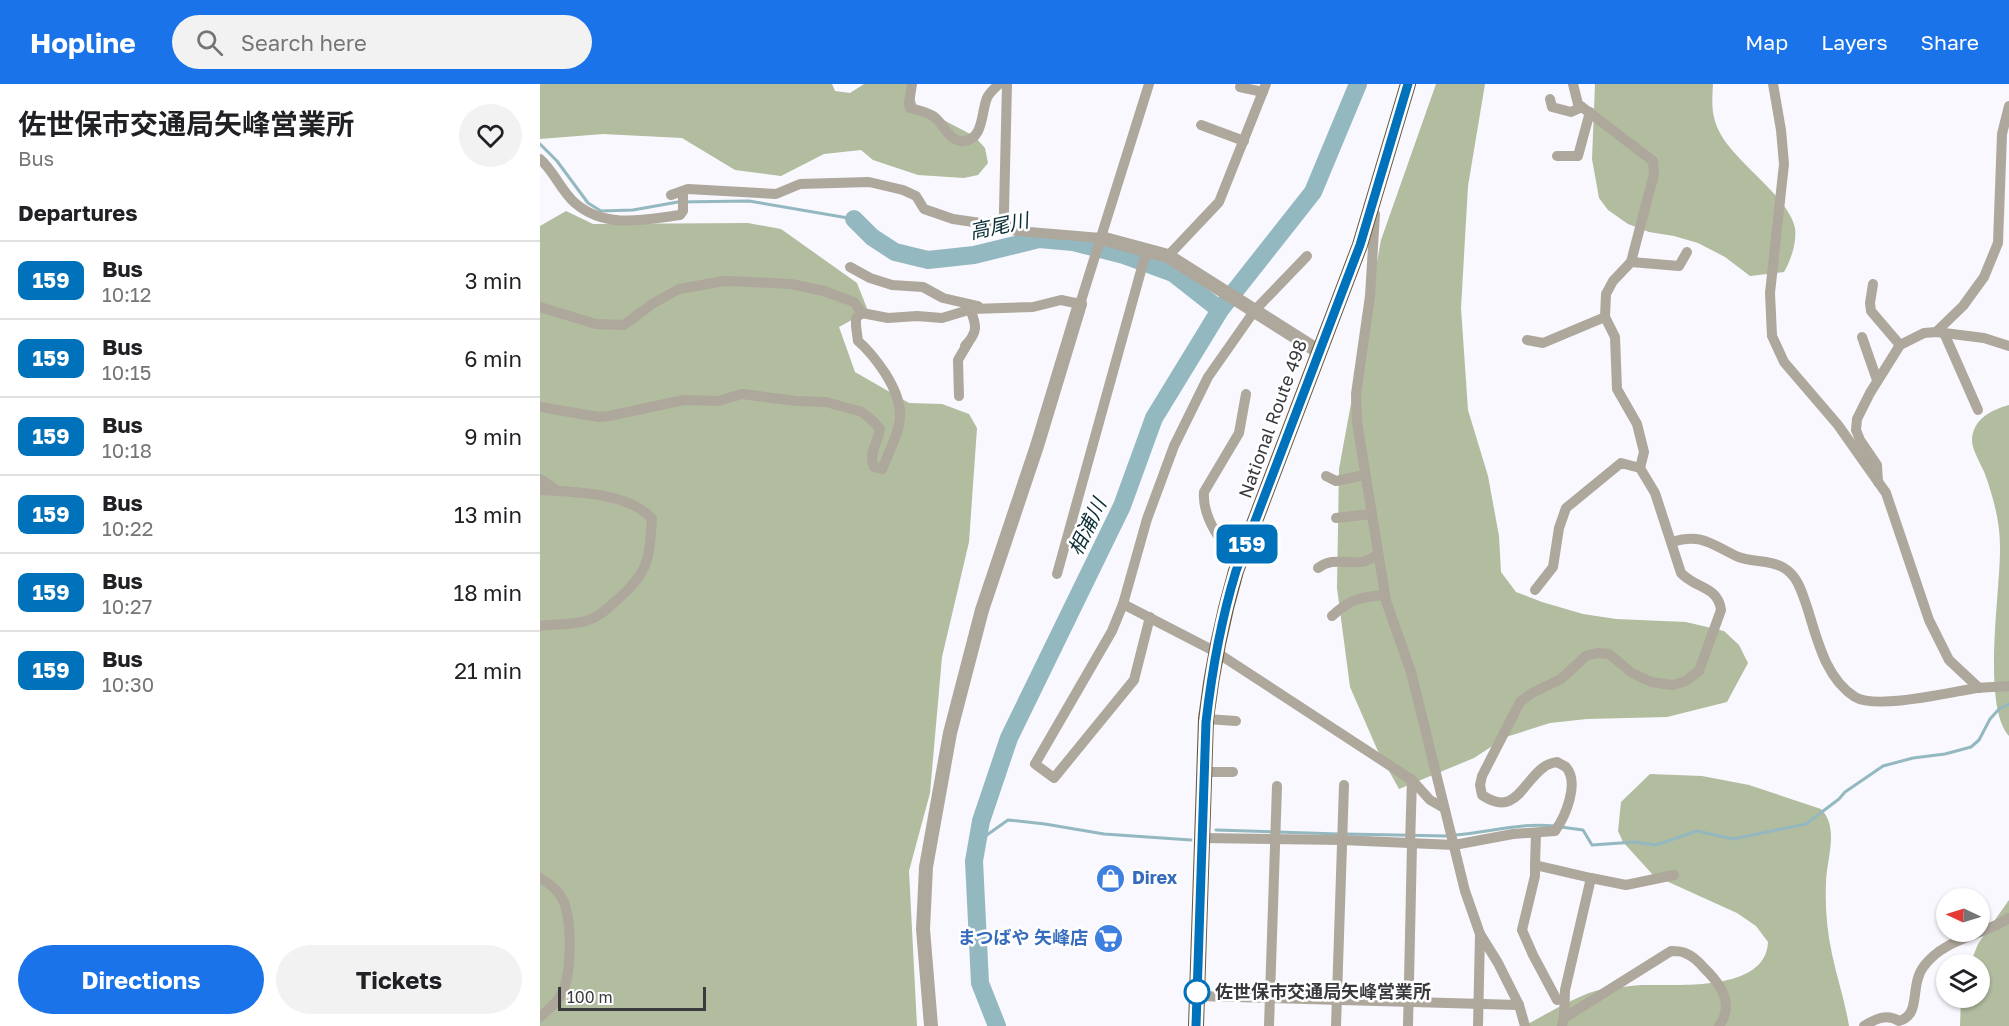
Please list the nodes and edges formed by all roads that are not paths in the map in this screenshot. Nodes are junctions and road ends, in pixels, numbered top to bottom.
1 (912, 84) edge
2 (999, 84) edge
3 (1007, 84) edge
4 (1149, 84) edge
5 (1408, 84) edge
6 (1573, 84) edge
7 (1773, 84) edge
8 (1240, 87) dead end
9 (1264, 88) edge
10 (1550, 99) dead end
11 (2009, 106) edge
12 (1586, 110) junction
13 (1202, 125) dead end
14 (1244, 141) junction
15 (1557, 156) dead end
16 (540, 159) edge
17 (683, 194) junction
18 (671, 195) dead end
19 (1375, 198) junction
20 (1008, 227) junction
21 (1100, 242) junction
22 (1687, 252) dead end
23 (1146, 253) junction
24 (1168, 256) junction
25 (1307, 256) dead end
26 (1631, 262) junction
27 (850, 267) dead end
28 (1874, 284) dead end
29 (1080, 304) junction
30 (540, 307) edge
31 (984, 308) junction
32 (1252, 308) junction
33 (970, 309) junction
34 (862, 313) junction
35 (1605, 317) junction
36 (1940, 333) junction
37 (1862, 337) dead end
38 (1527, 340) dead end
39 (968, 343) junction
40 (1900, 345) junction
41 (2009, 346) edge
42 (1318, 351) junction
43 (956, 356) dead end
44 (1877, 380) junction
45 (1245, 394) dead end
46 (959, 396) dead end
47 (540, 407) edge
48 (1978, 410) dead end
49 (1640, 468) junction
50 (1365, 475) junction
51 (1326, 476) dead end
52 (540, 479) edge
53 (1878, 482) junction
54 (540, 490) edge
55 (558, 491) junction
56 (1372, 514) junction
57 (1336, 518) dead end
58 (1672, 542) junction
59 (1378, 554) junction
60 (1240, 562) junction
61 (1318, 568) dead end
62 (1057, 574) dead end
63 (1535, 590) dead end
64 (1385, 595) junction
65 (1123, 604) junction
66 (1332, 616) dead end
67 (1150, 617) junction
68 (540, 626) edge
69 (1216, 652) junction
70 (2009, 686) edge
71 (1979, 688) junction
72 (1206, 719) junction
73 (1236, 721) dead end
74 (1204, 772) junction
75 (1233, 772) dead end
76 (1412, 780) junction
77 (1344, 785) dead end
78 (1277, 786) dead end
79 (1444, 808) junction
80 (1536, 833) junction
81 (1203, 838) junction
82 (1274, 838) junction
83 (1410, 839) junction
84 (1342, 840) junction
85 (1453, 844) junction
86 (1535, 865) junction
87 (1674, 875) dead end
88 (540, 878) edge
89 (1591, 878) junction
90 (2009, 918) edge
91 (1480, 934) junction
92 (1197, 996) junction
93 (1270, 997) junction
94 (1337, 999) junction
95 (1557, 1000) dead end
96 (1408, 1002) junction
97 (1478, 1003) junction
98 (1519, 1005) junction
99 (540, 1017) edge
100 (1563, 1022) edge
101 (931, 1026) edge
102 (1196, 1026) edge
103 (1269, 1026) edge
104 (1336, 1026) edge
105 (1408, 1026) edge
106 (1478, 1026) edge
107 (1525, 1026) edge
108 (1719, 1026) edge
109 (1864, 1026) edge

1 - 2 street
3 - 20 street
4 - 21 street
5 - 19 highway, National Route 498
6 - 12 street
7 - 53 street
8 - 9 street
9 - 14 street
10 - 12 street
11 - 36 street
12 - 15 street
12 - 26 street
13 - 14 street
14 - 24 street
16 - 17 street
17 - 18 street
17 - 20 street
19 - 42 highway, National Route 498
19 - 50 street
20 - 21 street
21 - 23 street
21 - 29 street
22 - 26 street
23 - 24 street
23 - 62 street
24 - 32 street
25 - 32 street
26 - 35 street
27 - 31 street
28 - 40 street
29 - 31 street
29 - 101 street
30 - 34 street
31 - 33 street
32 - 42 street
32 - 65 street
33 - 34 street
33 - 39 street
34 - 47 street
35 - 38 street
35 - 49 street
36 - 40 street
36 - 41 street
36 - 48 street
37 - 44 street
39 - 43 street
39 - 46 street
40 - 44 street
42 - 60 highway, National Route 498
44 - 53 street
45 - 60 street
49 - 58 street
49 - 63 street
50 - 51 street
50 - 56 street
52 - 55 street
53 - 71 street
54 - 55 street
55 - 68 street
56 - 57 street
56 - 59 street
58 - 71 street
58 - 80 street
59 - 61 street
59 - 64 street
60 - 69 highway, National Route 498
64 - 66 street
64 - 79 street
65 - 67 street
65 - 67 street
67 - 69 street
69 - 72 highway, National Route 498
69 - 76 street
70 - 71 street
72 - 73 street
72 - 74 highway, National Route 498
74 - 75 street
74 - 81 highway, National Route 498
76 - 79 street
76 - 83 street
77 - 84 street
78 - 82 street
79 - 85 street
80 - 85 street
80 - 86 street
81 - 82 street
81 - 92 highway, National Route 498
82 - 84 street
82 - 93 street
83 - 84 street
83 - 85 street
83 - 96 street
84 - 94 street
85 - 91 street
86 - 89 street
86 - 95 street
87 - 89 street
88 - 99 street
89 - 100 street
90 - 109 street
91 - 97 street
91 - 98 street
92 - 93 street
92 - 102 highway, National Route 498
93 - 94 street
93 - 103 street
94 - 96 street
94 - 104 street
96 - 97 street
96 - 105 street
97 - 98 street
97 - 106 street
98 - 107 street
100 - 108 street

